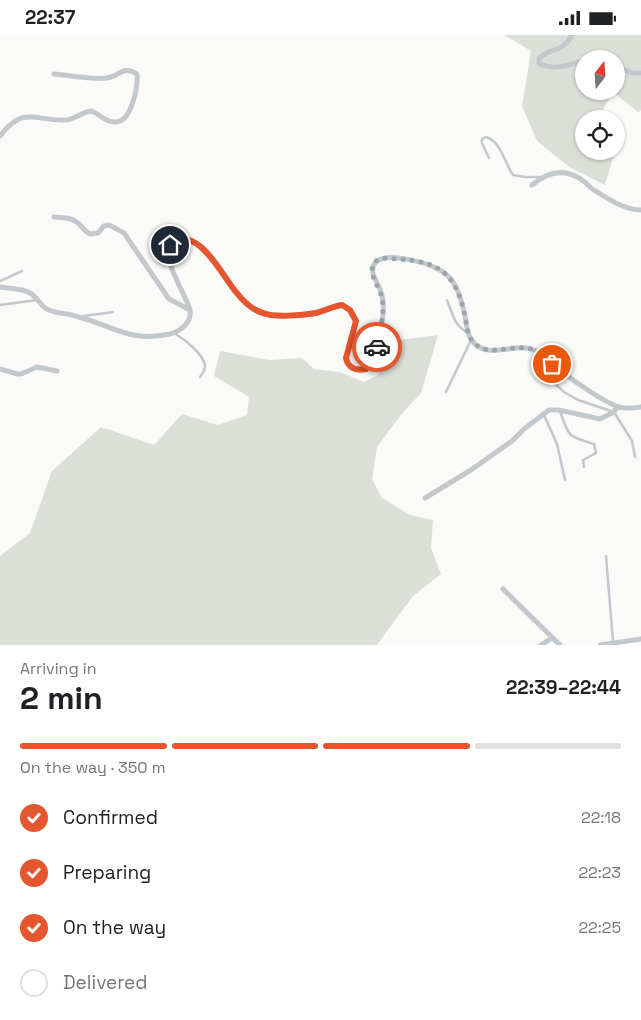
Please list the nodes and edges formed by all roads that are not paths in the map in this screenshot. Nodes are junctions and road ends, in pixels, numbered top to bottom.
1 (572, 35) edge
2 (575, 63) edge
3 (625, 70) edge
4 (641, 73) edge
5 (54, 74) dead end
6 (0, 136) edge
7 (489, 158) dead end
8 (541, 177) junction
9 (532, 185) dead end
10 (641, 210) edge
11 (54, 217) dead end
12 (22, 271) dead end
13 (0, 281) edge
14 (0, 287) edge
15 (37, 300) junction
16 (447, 300) dead end
17 (0, 305) edge
18 (190, 310) junction
19 (113, 312) dead end
20 (80, 317) junction
21 (173, 333) junction
22 (468, 333) junction
23 (471, 339) junction
24 (0, 369) edge
25 (57, 371) dead end
26 (541, 371) dead end
27 (200, 377) dead end
28 (446, 392) dead end
29 (617, 407) junction
30 (641, 407) edge
31 (559, 410) junction
32 (543, 413) junction
33 (614, 413) junction
34 (635, 457) dead end
35 (584, 467) dead end
36 (565, 480) dead end
37 (425, 498) dead end
38 (606, 556) dead end
39 (502, 589) dead end
40 (552, 638) junction
41 (641, 639) edge
42 (612, 644) junction
43 (541, 645) edge
44 (560, 645) edge
45 (600, 645) edge

1 - 2 street
3 - 4 street
5 - 6 street
7 - 8 lane
8 - 9 street
8 - 10 street
11 - 18 street
12 - 13 lane
14 - 15 street
15 - 17 lane
15 - 20 street
16 - 22 lane
18 - 21 street
18 - 22 street
19 - 20 lane
20 - 21 street
21 - 27 lane
22 - 23 street
23 - 28 lane
23 - 29 street
24 - 25 street
26 - 33 lane
29 - 30 street
29 - 33 street
31 - 32 street
31 - 33 street
31 - 35 lane
32 - 36 lane
32 - 37 street
33 - 34 lane
38 - 42 lane
39 - 40 street
40 - 43 street
40 - 44 street
41 - 42 street
42 - 45 street

